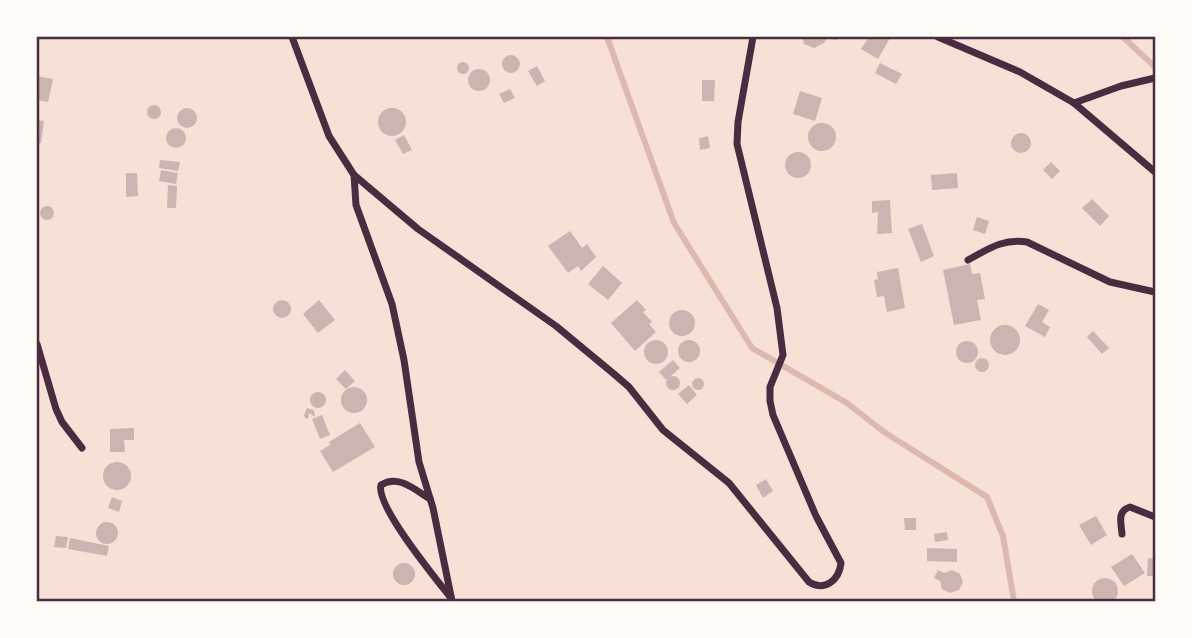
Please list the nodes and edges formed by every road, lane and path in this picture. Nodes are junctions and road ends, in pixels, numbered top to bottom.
1 (292, 37) edge
2 (753, 37) edge
3 (938, 37) edge
4 (1155, 78) edge
5 (1074, 103) junction
6 (1155, 172) edge
7 (354, 175) junction
8 (968, 260) dead end
9 (1155, 292) edge
10 (37, 344) edge
11 (82, 448) dead end
12 (431, 500) junction
13 (1155, 517) edge
14 (1122, 534) dead end
15 (452, 601) edge

1 - 7 street
2 - 7 street
3 - 5 street
4 - 5 street
5 - 6 street
7 - 12 street
8 - 9 street
10 - 11 street
12 - 15 street
12 - 15 street
13 - 14 street

